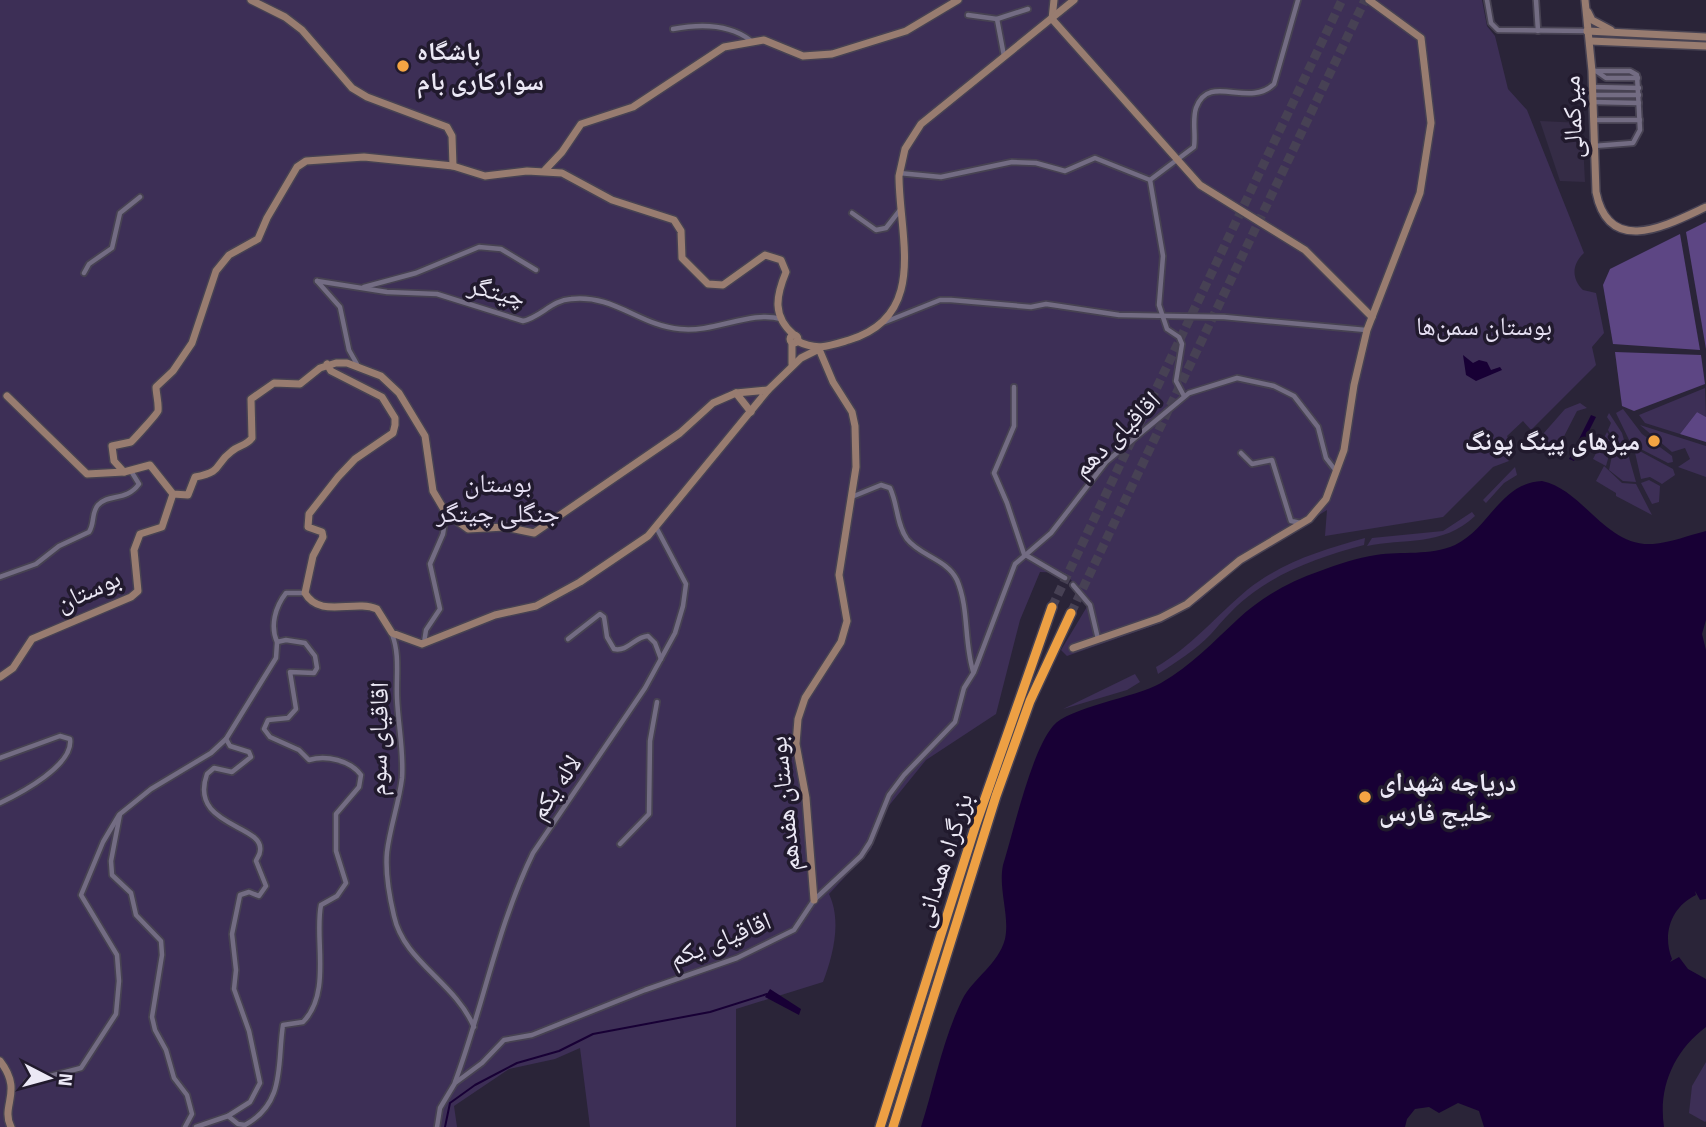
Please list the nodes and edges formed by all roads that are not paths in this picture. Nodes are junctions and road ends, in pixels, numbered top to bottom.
1 (251, 0) edge
2 (958, 0) edge
3 (1054, 0) edge
4 (1062, 0) edge
5 (1298, 0) edge
6 (1369, 0) edge
7 (1487, 0) edge
8 (1536, 0) edge
9 (1585, 0) edge
10 (1072, 2) edge
11 (1028, 9) dead end
12 (968, 15) dead end
13 (997, 19) junction
14 (1052, 19) junction
15 (673, 29) dead end
16 (1538, 31) junction
17 (1587, 31) junction
18 (1615, 31) junction
19 (1706, 37) edge
20 (750, 40) junction
21 (1590, 40) junction
22 (1608, 41) junction
23 (1706, 46) edge
24 (1004, 56) junction
25 (1594, 71) junction
26 (1639, 88) junction
27 (1593, 94) junction
28 (1639, 95) junction
29 (1639, 103) junction
30 (1593, 120) junction
31 (1640, 120) junction
32 (1594, 146) junction
33 (1178, 162) junction
34 (453, 166) junction
35 (545, 170) junction
36 (899, 173) junction
37 (1150, 180) junction
38 (140, 197) dead end
39 (1706, 207) edge
40 (901, 209) junction
41 (852, 213) dead end
42 (536, 270) dead end
43 (85, 273) dead end
44 (361, 288) junction
45 (1161, 316) junction
46 (1372, 317) junction
47 (780, 319) junction
48 (880, 324) junction
49 (1367, 330) junction
50 (794, 339) junction
51 (819, 349) junction
52 (327, 364) junction
53 (792, 365) junction
54 (359, 367) junction
55 (1014, 387) dead end
56 (768, 390) junction
57 (736, 393) junction
58 (7, 396) dead end
59 (1184, 396) junction
60 (751, 412) junction
61 (1241, 453) dead end
62 (127, 471) junction
63 (1336, 471) junction
64 (173, 494) junction
65 (854, 496) junction
66 (446, 513) junction
67 (1302, 524) junction
68 (656, 527) junction
69 (1024, 554) junction
70 (0, 577) edge
71 (1065, 578) dead end
72 (1073, 585) dead end
73 (305, 593) junction
74 (1052, 607) tunnel mouth
75 (1071, 613) tunnel mouth
76 (392, 633) junction
77 (568, 639) dead end
78 (1098, 639) junction
79 (277, 642) junction
80 (424, 644) junction
81 (1073, 648) dead end
82 (661, 660) junction
83 (974, 672) junction
84 (0, 677) edge
85 (657, 702) dead end
86 (226, 738) junction
87 (0, 758) edge
88 (0, 803) edge
89 (120, 814) junction
90 (620, 844) dead end
91 (814, 900) junction
92 (474, 1027) junction
93 (0, 1061) edge
94 (27, 1082) dead end
95 (455, 1083) junction
96 (228, 1116) junction
97 (11, 1127) edge
98 (185, 1127) edge
99 (195, 1127) edge
100 (436, 1127) edge
101 (880, 1127) edge
102 (892, 1127) edge

1 - 34 street
2 - 20 street
3 - 14 street
4 - 10 street
5 - 33 street
6 - 46 street
7 - 16 street
8 - 16 street
9 - 17 street, میرکمالی
9 - 18 street
10 - 14 street
11 - 13 street
12 - 13 street
13 - 24 street
14 - 24 street
14 - 33 street
15 - 20 street
16 - 17 street
17 - 18 street
17 - 21 street, میرکمالی
18 - 19 street
18 - 22 street
20 - 35 street
21 - 22 street
21 - 25 street, میرکمالی
22 - 23 street
24 - 36 street
25 - 26 street
25 - 27 street, میرکمالی
26 - 27 street
26 - 28 street
27 - 28 street
27 - 29 street
27 - 30 street, میرکمالی
28 - 29 street
29 - 31 street
30 - 31 street
30 - 32 street, میرکمالی
31 - 32 street
32 - 39 street, میرکمالی
33 - 37 street
33 - 46 street
34 - 35 street
34 - 62 street
35 - 47 street
36 - 37 street
36 - 40 street
37 - 45 street
38 - 43 street
40 - 41 street
40 - 48 street
42 - 44 street
44 - 47 street, چیتگر
44 - 54 street, چیتگر
45 - 48 street
45 - 49 street
45 - 59 street
46 - 49 street
47 - 50 street
48 - 51 street
49 - 63 street
50 - 51 street
50 - 53 street
51 - 53 street
51 - 65 street, بوستان هفدهم
52 - 54 street
52 - 64 street
52 - 73 street
53 - 56 street
54 - 66 street
55 - 69 street
56 - 57 street
56 - 60 street
57 - 60 street
57 - 66 street
58 - 62 street
59 - 63 street, اقاقیای دهم
59 - 69 street, اقاقیای دهم
60 - 68 street
61 - 67 street
62 - 64 street
62 - 70 street
63 - 67 street
64 - 84 street, بوستان
65 - 83 street
65 - 91 street, بوستان هفدهم
66 - 80 street
67 - 78 street
68 - 80 street
68 - 82 street, لاله یکم
69 - 71 street
69 - 83 street, اقاقیای دهم
72 - 78 street
73 - 76 street
73 - 79 street
74 - 101 highway, بزرگراه همدانی
75 - 102 highway, بزرگراه همدانی
76 - 80 street
76 - 92 street, اقاقیای سوم
77 - 82 street
78 - 81 street
79 - 86 street
79 - 96 street
82 - 92 street, لاله یکم
83 - 91 street, اقاقیای یکم
85 - 90 street
86 - 89 street
86 - 96 street
87 - 88 street
89 - 94 street
89 - 98 street
91 - 95 street, اقاقیای یکم
92 - 95 street, لاله یکم
93 - 97 street
95 - 100 street, اقاقیای یکم
96 - 99 street

